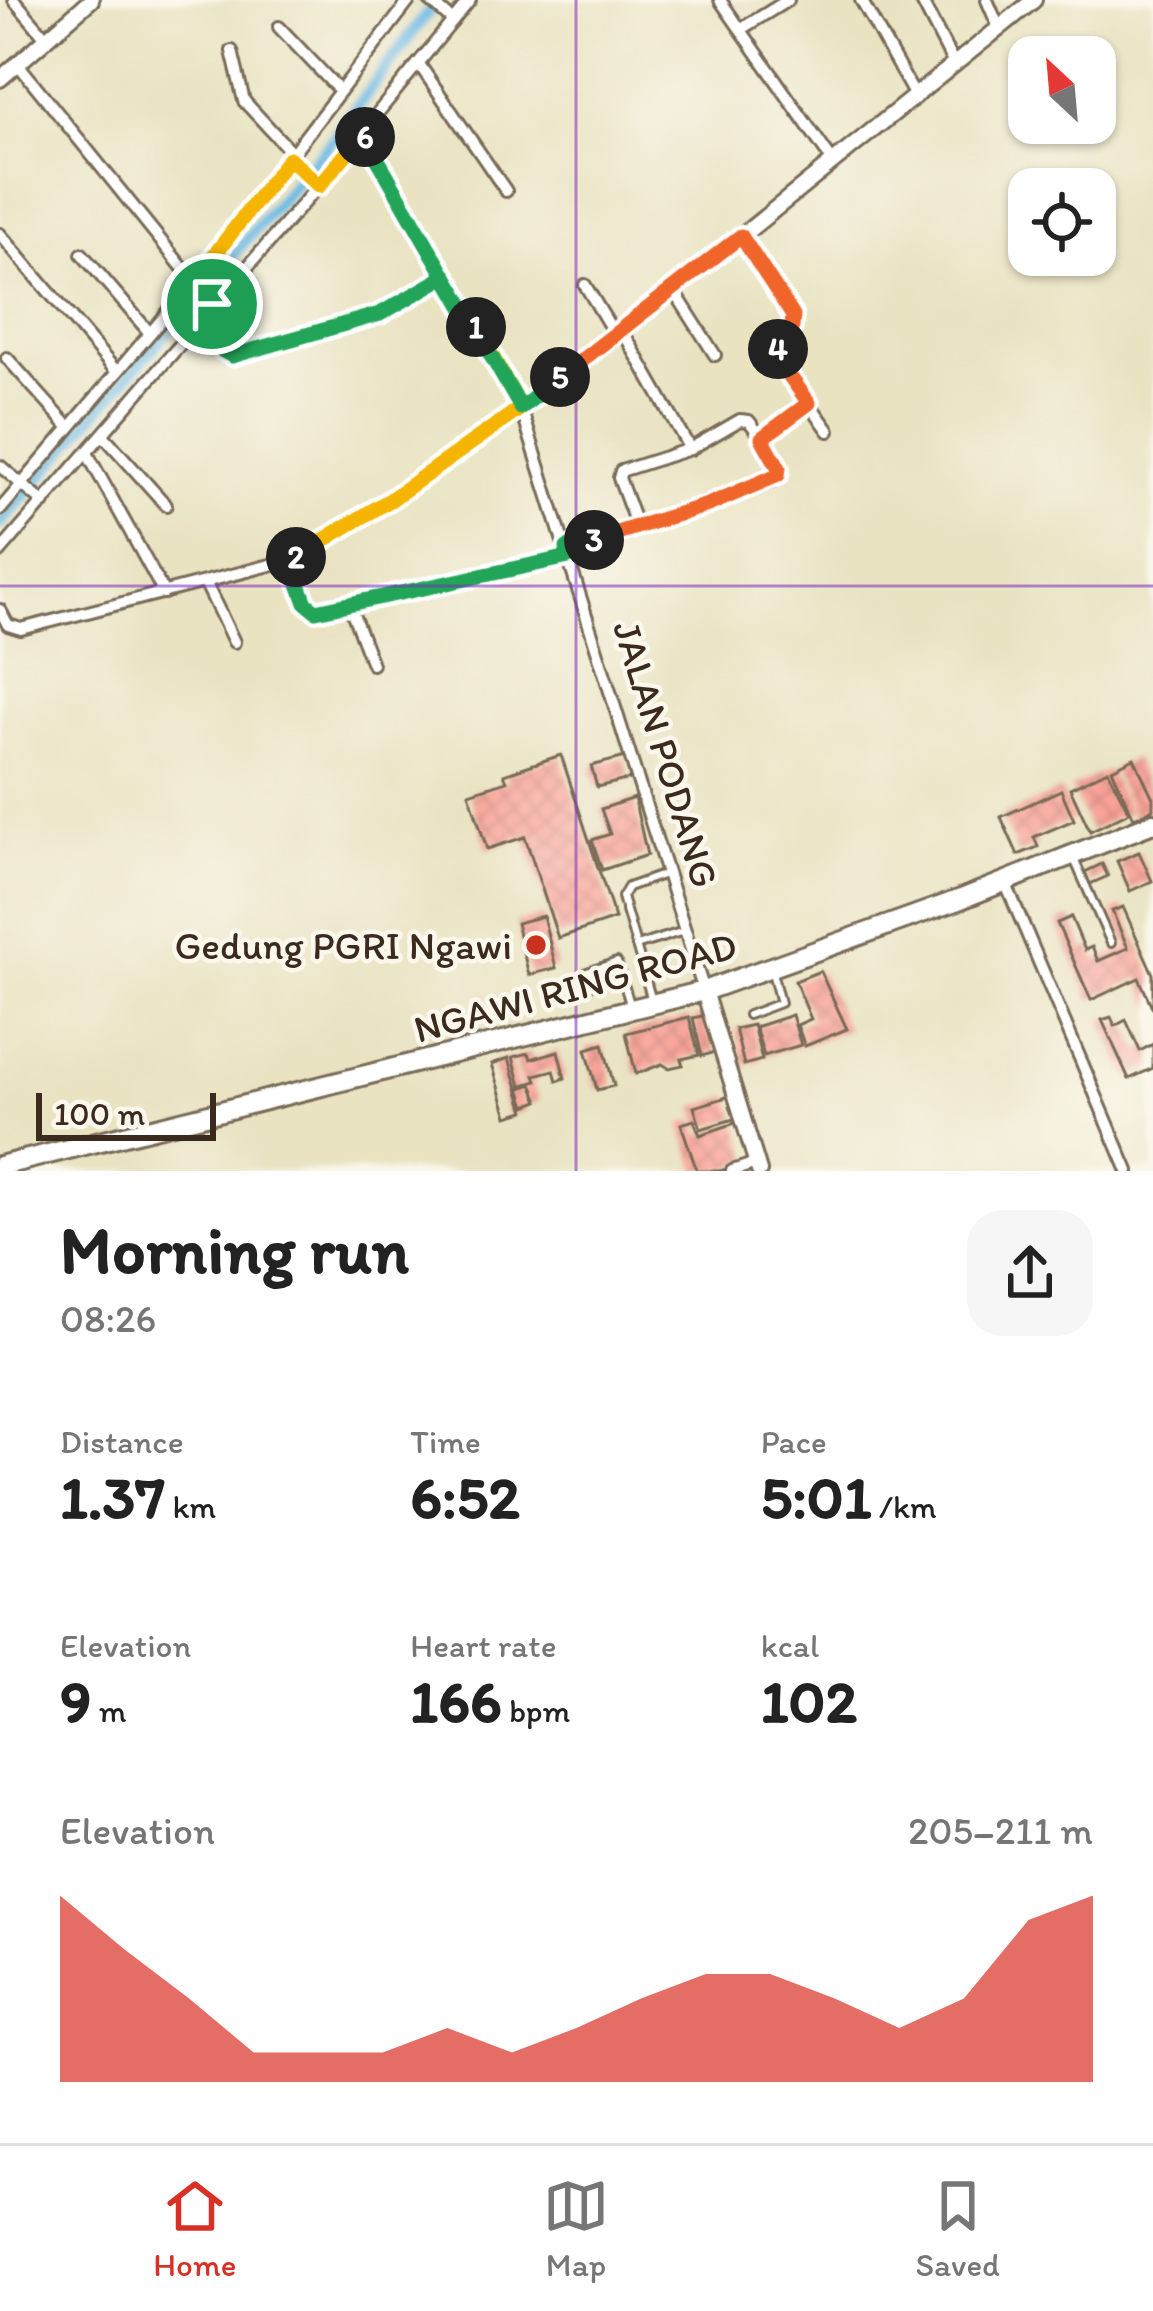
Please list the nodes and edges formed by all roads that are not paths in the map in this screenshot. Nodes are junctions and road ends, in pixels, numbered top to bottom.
1 (14, 0) edge
2 (90, 0) edge
3 (410, 0) edge
4 (429, 0) edge
5 (470, 0) edge
6 (720, 0) edge
7 (788, 0) edge
8 (861, 0) edge
9 (921, 0) edge
10 (986, 0) edge
11 (1034, 0) edge
12 (453, 20) junction
13 (279, 27) dead end
14 (999, 28) junction
15 (741, 29) junction
16 (47, 39) junction
17 (232, 51) dead end
18 (18, 64) junction
19 (419, 64) junction
20 (954, 64) junction
21 (0, 79) edge
22 (340, 92) junction
23 (915, 96) junction
24 (363, 134) junction
25 (293, 159) junction
26 (833, 163) junction
27 (319, 186) junction
28 (506, 191) dead end
29 (741, 236) junction
30 (2, 241) edge
31 (82, 254) dead end
32 (446, 276) junction
33 (585, 285) dead end
34 (673, 289) junction
35 (202, 294) junction
36 (197, 322) junction
37 (149, 332) junction
38 (618, 332) junction
39 (716, 355) dead end
40 (7, 358) dead end
41 (116, 371) junction
42 (809, 403) junction
43 (521, 408) junction
44 (69, 427) junction
45 (829, 431) dead end
46 (103, 435) junction
47 (762, 438) junction
48 (690, 448) junction
49 (87, 453) junction
50 (0, 466) edge
51 (31, 493) junction
52 (166, 505) dead end
53 (0, 510) edge
54 (637, 527) junction
55 (0, 552) edge
56 (568, 553) junction
57 (290, 560) junction
58 (206, 584) junction
59 (164, 593) junction
60 (349, 604) junction
61 (0, 610) edge
62 (234, 642) dead end
63 (372, 664) dead end
64 (1153, 823) edge
65 (1072, 856) junction
66 (668, 872) junction
67 (1005, 882) junction
68 (686, 930) junction
69 (1111, 943) dead end
70 (636, 946) junction
71 (771, 968) junction
72 (621, 976) junction
73 (704, 991) junction
74 (652, 1005) junction
75 (632, 1010) junction
76 (748, 1016) dead end
77 (0, 1166) edge
78 (758, 1167) edge
79 (732, 1171) edge
80 (1128, 1171) edge

1 - 16 street
2 - 16 street
3 - 22 street
4 - 12 street
5 - 12 street
6 - 15 street
7 - 15 street
8 - 23 street
9 - 20 street
10 - 14 street
11 - 14 street
12 - 19 street
13 - 22 street
14 - 20 street
15 - 26 street
16 - 18 street
17 - 25 street
18 - 21 street
18 - 35 street
19 - 24 street
19 - 28 street
20 - 23 street
22 - 25 street
23 - 26 street
24 - 27 street
24 - 32 street, JALAN PODANG
25 - 27 street
25 - 35 street
26 - 29 street
27 - 35 street
29 - 34 street
29 - 42 street
30 - 41 street
31 - 37 street
32 - 36 street
32 - 43 street, JALAN PODANG
33 - 38 street
34 - 38 street
34 - 39 street
35 - 36 street
35 - 37 street
36 - 46 street
37 - 41 street
38 - 43 street
38 - 48 street
40 - 44 street
41 - 44 street
42 - 45 street
42 - 47 street
43 - 56 street, JALAN PODANG
43 - 57 street
44 - 51 street
46 - 49 street
46 - 52 street
47 - 48 street
47 - 54 street
48 - 54 street
49 - 51 street
49 - 59 street
50 - 51 street
51 - 53 street
51 - 55 street
54 - 56 street
56 - 60 street
56 - 66 street, JALAN PODANG
57 - 58 street
57 - 60 street
58 - 59 street
58 - 62 street
59 - 61 street
60 - 63 street
64 - 65 highway, NGAWI RING ROAD
65 - 67 highway, NGAWI RING ROAD
65 - 69 lane
66 - 68 street, JALAN PODANG
66 - 70 lane
67 - 71 highway, NGAWI RING ROAD
67 - 80 street
68 - 70 lane
68 - 73 street, JALAN PODANG
70 - 74 lane
71 - 73 highway, NGAWI RING ROAD
71 - 76 lane
72 - 72 lane
72 - 75 lane
73 - 74 highway, NGAWI RING ROAD
73 - 78 street
74 - 75 highway, NGAWI RING ROAD
75 - 77 highway, NGAWI RING ROAD
78 - 79 street

